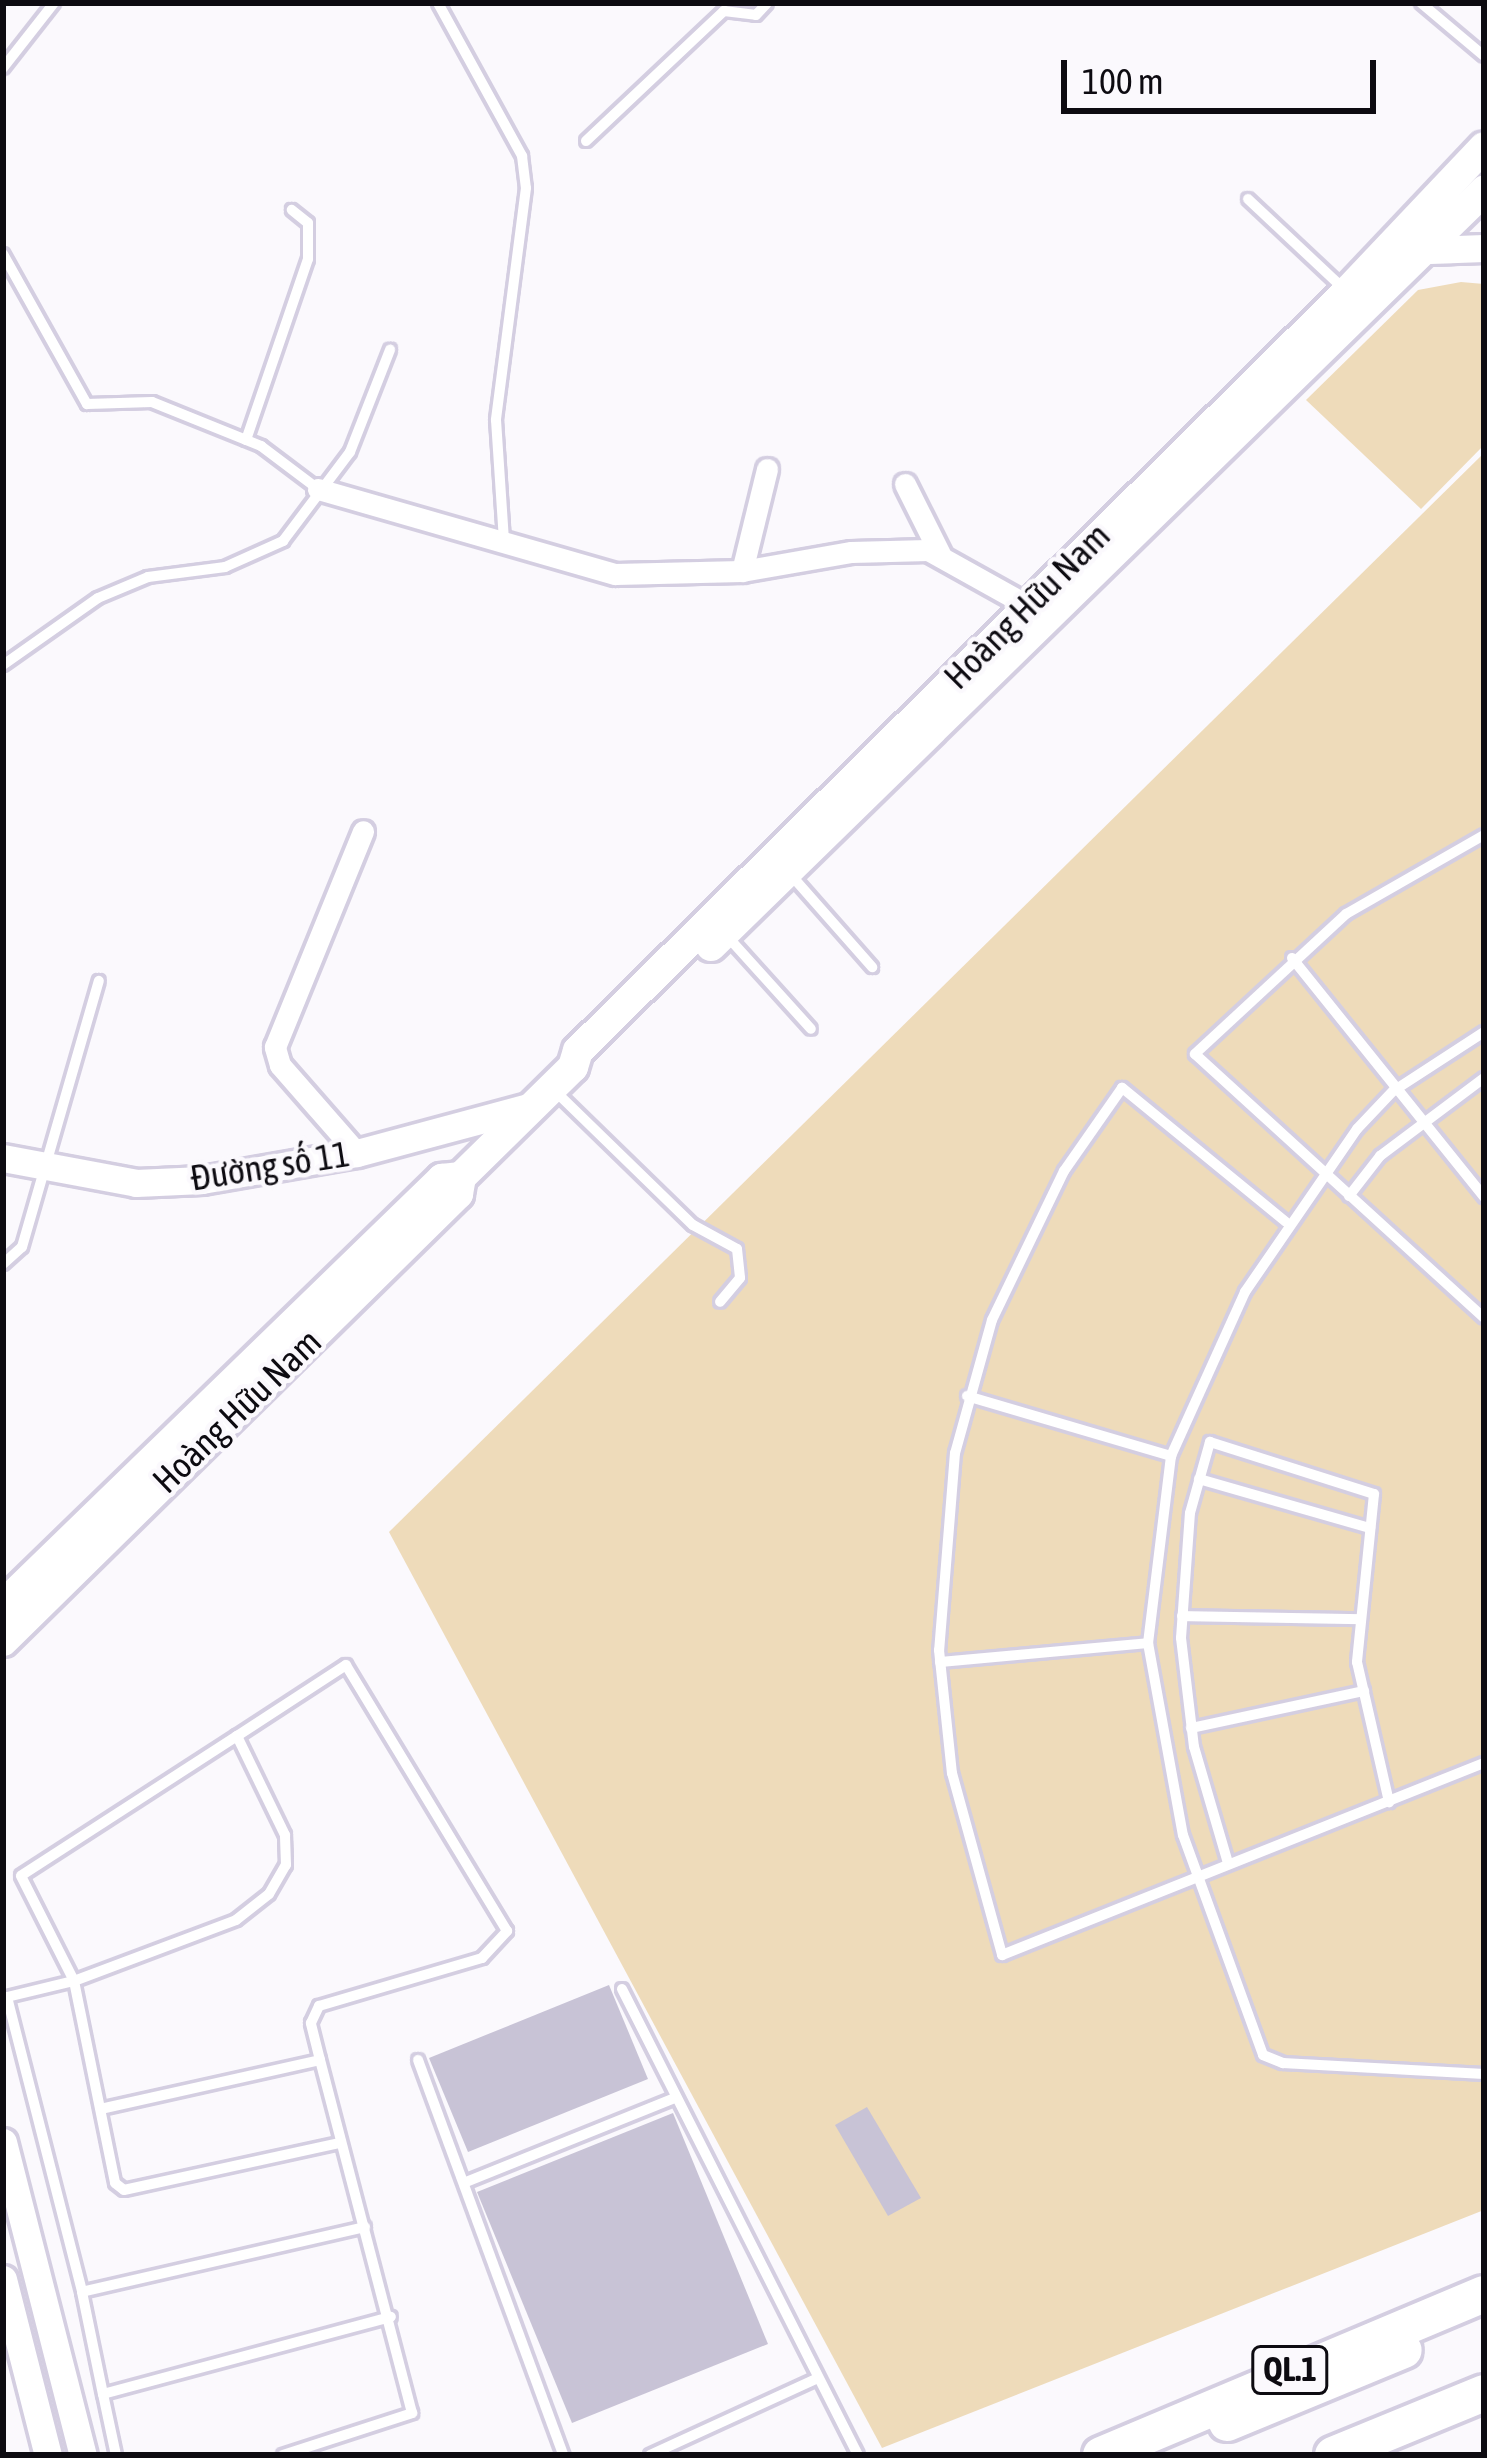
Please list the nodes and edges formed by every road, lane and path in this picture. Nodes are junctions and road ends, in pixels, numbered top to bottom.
1 (54, 3) edge
2 (438, 3) edge
3 (767, 3) edge
4 (1421, 3) edge
5 (737, 8) edge
6 (1484, 56) edge
7 (3, 68) edge
8 (586, 141) dead end
9 (1484, 147) edge
10 (1484, 191) edge
11 (1248, 199) dead end
12 (292, 210) dead end
13 (1484, 248) edge
14 (1429, 250) junction
15 (3, 254) edge
16 (1347, 292) junction
17 (390, 350) dead end
18 (246, 440) junction
19 (767, 469) dead end
20 (905, 484) dead end
21 (318, 489) junction
22 (504, 542) junction
23 (940, 554) junction
24 (742, 571) junction
25 (1036, 613) junction
26 (3, 665) edge
27 (363, 831) dead end
28 (1484, 835) edge
29 (789, 873) junction
30 (724, 934) junction
31 (1292, 958) junction
32 (872, 968) dead end
33 (99, 982) dead end
34 (812, 1029) dead end
35 (1484, 1032) edge
36 (1484, 1078) edge
37 (553, 1087) junction
38 (1393, 1091) junction
39 (1420, 1123) junction
40 (430, 1132) junction
41 (357, 1154) junction
42 (3, 1158) edge
43 (41, 1168) junction
44 (1322, 1172) junction
45 (461, 1177) junction
46 (1349, 1196) junction
47 (1484, 1197) edge
48 (1286, 1222) junction
49 (3, 1264) edge
50 (1484, 1295) edge
51 (720, 1302) dead end
52 (1472, 1308) junction
53 (1484, 1318) edge
54 (967, 1396) junction
55 (1171, 1456) junction
56 (1199, 1479) junction
57 (1370, 1528) junction
58 (3, 1605) edge
59 (1182, 1616) junction
60 (1358, 1619) junction
61 (3, 1641) edge
62 (1148, 1643) junction
63 (940, 1662) junction
64 (1364, 1691) junction
65 (1191, 1728) junction
66 (237, 1736) junction
67 (1484, 1763) edge
68 (1390, 1802) junction
69 (1228, 1863) junction
70 (1196, 1875) junction
71 (74, 1981) junction
72 (622, 1989) dead end
73 (5, 1998) edge
74 (320, 2060) junction
75 (418, 2060) dead end
76 (1484, 2074) edge
77 (675, 2098) junction
78 (105, 2108) junction
79 (3, 2142) edge
80 (340, 2143) junction
81 (466, 2182) junction
82 (365, 2227) junction
83 (3, 2279) edge
84 (82, 2291) junction
85 (1484, 2294) edge
86 (1484, 2315) edge
87 (391, 2317) junction
88 (1397, 2340) junction
89 (816, 2379) junction
90 (1484, 2393) edge
91 (103, 2394) junction
92 (80, 2442) edge
93 (46, 2447) edge
94 (116, 2455) edge
95 (283, 2455) edge
96 (563, 2455) edge
97 (650, 2455) edge
98 (858, 2455) edge
99 (1101, 2455) edge
100 (1150, 2455) edge
101 (1333, 2455) edge

1 - 7 lane
2 - 22 lane
3 - 5 lane
4 - 6 lane
5 - 8 lane
9 - 16 main road, Hoàng Hữu Nam
10 - 14 main road, Hoàng Hữu Nam
11 - 16 lane
12 - 18 lane
13 - 14 street
14 - 25 main road, Hoàng Hữu Nam
15 - 18 lane
16 - 25 main road, Hoàng Hữu Nam
17 - 21 lane
18 - 21 lane
19 - 24 street
20 - 23 street
21 - 22 street
21 - 26 lane
22 - 24 street
23 - 24 street
23 - 25 street
25 - 29 main road, Hoàng Hữu Nam
25 - 37 main road, Hoàng Hữu Nam
27 - 41 street
28 - 31 lane
29 - 30 main road, Hoàng Hữu Nam
29 - 32 lane
30 - 34 lane
30 - 37 main road, Hoàng Hữu Nam
31 - 38 lane
31 - 44 lane
33 - 43 lane
35 - 38 lane
36 - 39 lane
37 - 40 street, Đường số 11
37 - 45 main road, Hoàng Hữu Nam
37 - 51 lane
38 - 39 lane
38 - 44 lane
39 - 46 lane
39 - 47 lane
40 - 41 street, Đường số 11
40 - 45 street
41 - 43 street, Đường số 11
42 - 43 street, Đường số 11
43 - 49 lane
44 - 46 lane
44 - 48 lane
45 - 58 main road, Hoàng Hữu Nam
45 - 61 main road, Hoàng Hữu Nam
46 - 52 lane
48 - 54 lane
48 - 55 lane
50 - 52 lane
52 - 53 lane
54 - 55 lane
54 - 63 lane
55 - 62 lane
56 - 57 lane
56 - 57 lane
56 - 59 lane
57 - 60 lane
59 - 60 lane
59 - 65 lane
60 - 64 lane
62 - 63 lane
62 - 70 lane
63 - 70 lane
64 - 65 lane
64 - 68 lane
65 - 69 lane
66 - 71 lane
66 - 71 lane
66 - 74 lane
67 - 68 lane
68 - 69 lane
69 - 70 lane
70 - 76 lane
71 - 73 lane
71 - 78 lane
72 - 77 lane
73 - 84 lane
74 - 78 lane
74 - 80 lane
75 - 81 lane
77 - 81 lane
77 - 89 lane
78 - 80 lane
79 - 92 street
80 - 82 lane
81 - 96 lane
82 - 84 lane
82 - 87 lane
83 - 93 street
84 - 91 lane
85 - 88 highway, QL.1
86 - 88 highway, QL.1
87 - 91 lane
87 - 95 lane
88 - 99 highway, QL.1
88 - 100 highway, QL.1
89 - 97 lane
89 - 98 lane
90 - 101 highway
91 - 94 lane
92 - 93 street

